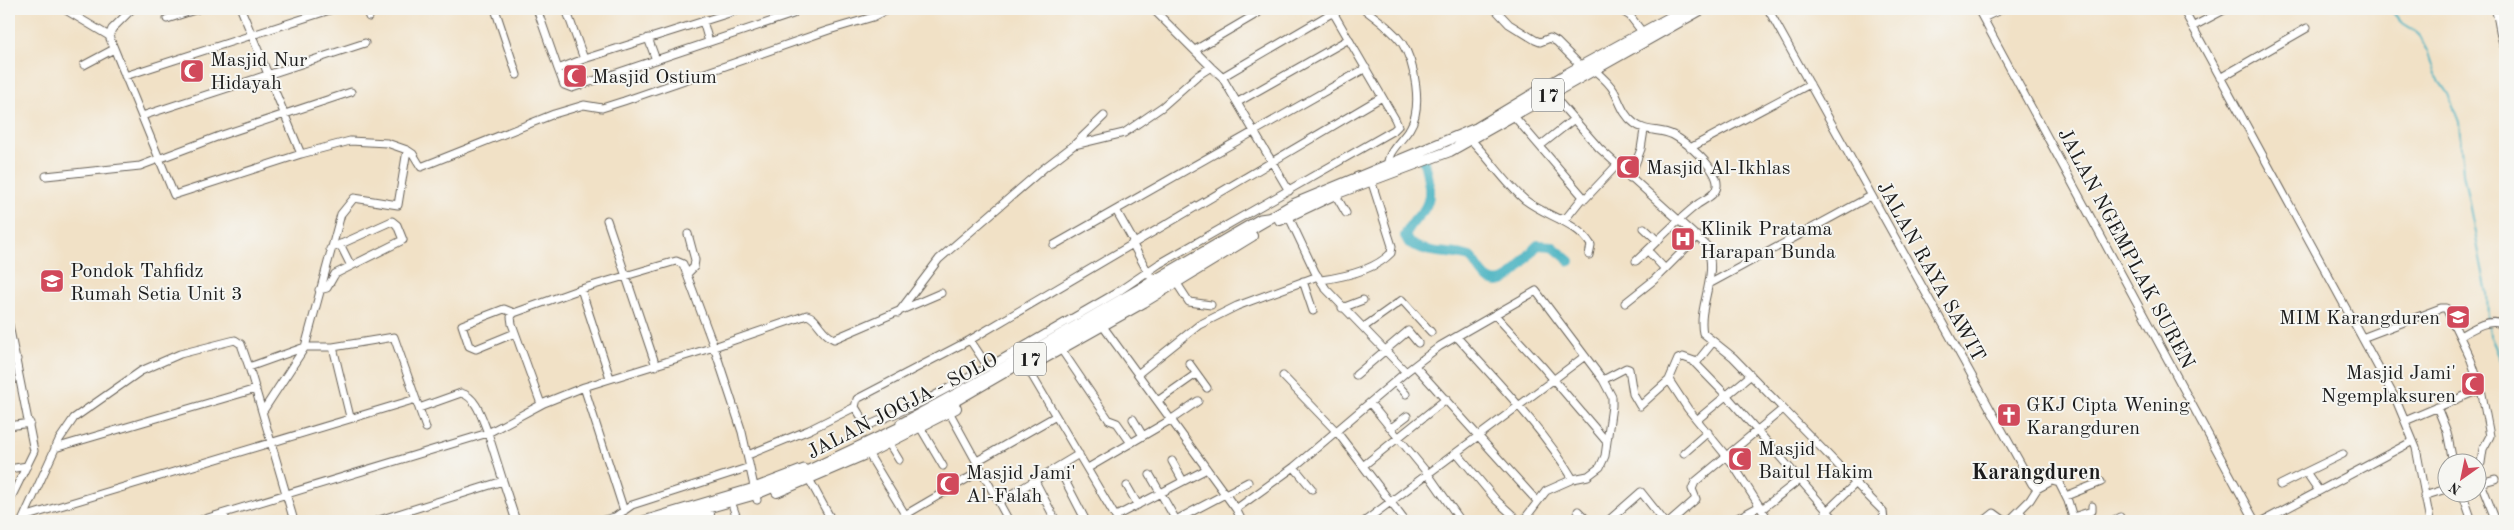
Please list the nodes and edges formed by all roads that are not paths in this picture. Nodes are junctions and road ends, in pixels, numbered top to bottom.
1 (64, 9) edge
2 (132, 9) edge
3 (198, 9) edge
4 (241, 9) edge
5 (333, 9) edge
6 (366, 9) edge
7 (495, 9) edge
8 (547, 9) edge
9 (566, 9) edge
10 (742, 9) edge
11 (795, 9) edge
12 (889, 9) edge
13 (1153, 9) edge
14 (1364, 9) edge
15 (1495, 9) edge
16 (1619, 9) edge
17 (1686, 9) edge
18 (1702, 9) edge
19 (1768, 9) edge
20 (1978, 9) edge
21 (2002, 9) edge
22 (2182, 9) edge
23 (2226, 9) edge
24 (2496, 9) edge
25 (537, 10) edge
26 (1258, 13) dead end
27 (369, 17) dead end
28 (1983, 18) junction
29 (166, 19) dead end
30 (702, 21) junction
31 (2192, 27) junction
32 (2308, 28) dead end
33 (1643, 33) junction
34 (252, 35) junction
35 (108, 36) junction
36 (648, 38) junction
37 (1349, 39) junction
38 (709, 42) junction
39 (365, 43) dead end
40 (2505, 48) edge
41 (114, 49) junction
42 (1195, 50) junction
43 (584, 59) junction
44 (656, 60) junction
45 (84, 65) dead end
46 (1581, 66) junction
47 (1211, 67) junction
48 (1366, 68) junction
49 (558, 69) junction
50 (1593, 69) junction
51 (268, 75) junction
52 (518, 75) dead end
53 (125, 76) junction
54 (1222, 77) junction
55 (2220, 78) junction
56 (1810, 84) junction
57 (1549, 90) junction
58 (351, 92) dead end
59 (1382, 97) junction
60 (1238, 102) junction
61 (283, 114) junction
62 (1513, 115) junction
63 (142, 116) junction
64 (1104, 116) dead end
65 (1574, 120) junction
66 (1091, 129) junction
67 (1644, 130) junction
68 (1255, 132) junction
69 (1098, 140) junction
70 (1471, 140) junction
71 (1074, 145) junction
72 (1540, 146) junction
73 (1690, 148) junction
74 (407, 150) junction
75 (301, 154) junction
76 (159, 157) junction
77 (1272, 161) junction
78 (1617, 166) junction
79 (1388, 169) junction
80 (46, 176) dead end
81 (1630, 178) junction
82 (1371, 180) junction
83 (1289, 191) junction
84 (1336, 194) junction
85 (1871, 196) junction
86 (1583, 197) junction
87 (1116, 210) junction
88 (1346, 213) dead end
89 (1288, 216) junction
90 (1557, 218) junction
91 (607, 220) dead end
92 (1680, 220) junction
93 (1644, 228) dead end
94 (688, 234) dead end
95 (1698, 236) junction
96 (1658, 241) junction
97 (1133, 242) junction
98 (340, 244) junction
99 (1054, 245) dead end
100 (330, 248) junction
101 (1650, 248) junction
102 (1589, 256) dead end
103 (1636, 260) dead end
104 (351, 266) junction
105 (1665, 269) junction
106 (688, 272) junction
107 (1147, 272) junction
108 (625, 276) junction
109 (1319, 278) junction
110 (1176, 282) junction
111 (1303, 282) junction
112 (1709, 284) junction
113 (1156, 286) junction
114 (580, 289) junction
115 (320, 290) junction
116 (941, 293) dead end
117 (1363, 300) dead end
118 (1625, 303) dead end
119 (1211, 305) dead end
120 (1342, 308) junction
121 (1313, 311) dead end
122 (514, 313) junction
123 (898, 313) junction
124 (1495, 315) junction
125 (9, 325) edge
126 (1102, 325) junction
127 (1364, 327) junction
128 (1431, 332) dead end
129 (515, 333) junction
130 (2460, 336) junction
131 (2505, 336) edge
132 (1458, 337) junction
133 (2364, 337) junction
134 (970, 340) junction
135 (1713, 342) junction
136 (1418, 343) dead end
137 (305, 346) junction
138 (333, 347) junction
139 (714, 348) junction
140 (1062, 349) junction
141 (1385, 350) junction
142 (1585, 356) junction
143 (13, 360) edge
144 (1694, 362) junction
145 (1189, 363) dead end
146 (1026, 365) junction
147 (656, 366) junction
148 (1415, 366) junction
149 (249, 367) junction
150 (988, 367) junction
151 (1406, 372) junction
152 (1139, 373) junction
153 (1196, 374) junction
154 (1356, 375) dead end
155 (1750, 375) junction
156 (1283, 376) dead end
157 (610, 378) junction
158 (1604, 379) junction
159 (1554, 380) junction
160 (1669, 380) junction
161 (1395, 382) junction
162 (584, 386) junction
163 (1206, 388) dead end
164 (256, 389) junction
165 (2481, 389) junction
166 (1406, 394) dead end
167 (1727, 396) junction
168 (416, 399) junction
169 (1446, 399) junction
170 (1159, 400) junction
171 (1198, 401) dead end
172 (1370, 403) junction
173 (540, 404) junction
174 (1518, 406) junction
175 (855, 407) junction
176 (2437, 407) junction
177 (419, 408) junction
178 (948, 409) junction
179 (1783, 409) junction
180 (263, 411) junction
181 (1056, 416) junction
182 (1407, 416) dead end
183 (350, 417) junction
184 (1133, 419) dead end
185 (1172, 419) junction
186 (1698, 420) junction
187 (2406, 421) junction
188 (30, 423) junction
189 (9, 426) edge
190 (868, 426) junction
191 (920, 427) junction
192 (426, 428) dead end
193 (1391, 428) junction
194 (1758, 430) junction
195 (1337, 432) junction
196 (1708, 432) junction
197 (488, 433) junction
198 (1143, 436) junction
199 (1478, 437) junction
200 (874, 438) junction
201 (1399, 438) junction
202 (1606, 441) junction
203 (2413, 441) junction
204 (888, 442) junction
205 (1131, 443) junction
206 (271, 444) junction
207 (55, 448) junction
208 (2451, 452) edge
209 (2482, 452) edge
210 (868, 453) junction
211 (1457, 453) junction
212 (1684, 453) dead end
213 (748, 454) junction
214 (1079, 454) junction
215 (2343, 454) dead end
216 (1727, 456) junction
217 (899, 460) dead end
218 (977, 461) junction
219 (1172, 461) dead end
220 (27, 466) junction
221 (944, 466) dead end
222 (1363, 466) junction
223 (750, 467) junction
224 (1058, 467) junction
225 (1294, 467) junction
226 (1088, 468) junction
227 (9, 469) edge
228 (1207, 469) junction
229 (982, 470) junction
230 (2306, 472) junction
231 (1428, 474) junction
232 (1150, 475) dead end
233 (809, 479) junction
234 (1573, 479) junction
235 (2496, 479) dead end
236 (1035, 480) junction
237 (1799, 480) junction
238 (503, 481) junction
239 (1183, 481) junction
240 (1248, 482) dead end
241 (2101, 482) dead end
242 (2486, 482) edge
243 (1856, 483) junction
244 (2280, 484) dead end
245 (1127, 486) dead end
246 (1312, 489) dead end
247 (2037, 489) junction
248 (2319, 492) junction
249 (2436, 492) edge
250 (756, 494) junction
251 (1160, 494) junction
252 (1225, 494) junction
253 (285, 495) junction
254 (2066, 496) junction
255 (2424, 496) junction
256 (2486, 499) edge
257 (1537, 501) junction
258 (9, 502) edge
259 (999, 502) junction
260 (2465, 502) edge
261 (1389, 503) junction
262 (1138, 505) junction
263 (2092, 506) dead end
264 (733, 507) junction
265 (1761, 508) junction
266 (1236, 509) junction
267 (624, 511) junction
268 (1578, 511) dead end
269 (2019, 511) junction
270 (1826, 512) junction
271 (2120, 517) dead end
272 (225, 518) edge
273 (907, 518) edge
274 (23, 519) edge
275 (1117, 519) edge
276 (2074, 519) edge
277 (198, 521) edge
278 (294, 521) edge
279 (376, 521) edge
280 (516, 521) edge
281 (600, 521) edge
282 (640, 521) edge
283 (660, 521) edge
284 (686, 521) edge
285 (738, 521) edge
286 (832, 521) edge
287 (1010, 521) edge
288 (1056, 521) edge
289 (1086, 521) edge
290 (1175, 521) edge
291 (1242, 521) edge
292 (1365, 521) edge
293 (1405, 521) edge
294 (1461, 521) edge
295 (1519, 521) edge
296 (1523, 521) edge
297 (1588, 521) edge
298 (1608, 521) edge
299 (1664, 521) edge
300 (1671, 521) edge
301 (1732, 521) edge
302 (1769, 521) edge
303 (1836, 521) edge
304 (1884, 521) edge
305 (1984, 521) edge
306 (2005, 521) edge
307 (2009, 521) edge
308 (2028, 521) edge
309 (2112, 521) edge
310 (2255, 521) edge
311 (2263, 521) edge
312 (2430, 521) edge
313 (2472, 521) edge
314 (2496, 521) edge

1 - 35 street
2 - 35 street
3 - 29 street
4 - 34 street
5 - 34 street
6 - 27 street
7 - 52 street
8 - 25 street
9 - 43 street
10 - 30 street
11 - 38 street
12 - 74 street
13 - 42 street
14 - 79 street
15 - 46 street
16 - 33 street
17 - 33 highway, 17
18 - 50 highway, 17
19 - 56 street, JALAN RAYA SAWIT
20 - 28 street, JALAN NGEMPLAK SUREN
21 - 28 street
22 - 31 street
23 - 31 street
24 - 40 street
25 - 49 street
26 - 42 street
28 - 310 street, JALAN NGEMPLAK SUREN
30 - 36 street
30 - 38 street
31 - 55 street
32 - 55 street
33 - 46 highway, 17
34 - 51 street
34 - 53 street
35 - 41 street
36 - 43 street
36 - 44 street
37 - 48 street
37 - 54 street
37 - 60 street
38 - 44 street
39 - 51 street
41 - 45 street
41 - 53 street
42 - 47 street
43 - 49 street
44 - 49 street
46 - 57 highway, 17
47 - 54 street
47 - 69 street
48 - 59 street
48 - 68 street
50 - 57 highway, 17
50 - 67 street
51 - 61 street
51 - 63 street
53 - 63 street
54 - 60 street
55 - 133 street
56 - 73 street
56 - 85 street, JALAN RAYA SAWIT
57 - 62 highway, 17
57 - 65 street
57 - 79 highway, 17
58 - 61 street
59 - 77 street
59 - 83 street
60 - 68 street
61 - 75 street
61 - 76 street
62 - 70 highway, 17
62 - 72 street
63 - 76 street
64 - 66 street
65 - 72 street
65 - 78 street
66 - 69 street
66 - 71 street
67 - 73 street
67 - 81 street
68 - 77 street
68 - 87 street
69 - 71 street
70 - 79 highway, 17
70 - 90 street
71 - 123 street
72 - 86 street
73 - 92 street
74 - 75 street
74 - 100 street
75 - 76 street
76 - 80 street
77 - 83 street
77 - 97 street
78 - 81 street
78 - 86 street
79 - 82 highway, JALAN JOGJA - SOLO / 17
79 - 113 highway, JALAN JOGJA - SOLO / 17
81 - 92 street
82 - 84 highway, JALAN JOGJA - SOLO / 17
82 - 109 street
83 - 107 street
84 - 88 street
84 - 89 highway, JALAN JOGJA - SOLO / 17
85 - 112 street
85 - 247 street, JALAN RAYA SAWIT
86 - 90 street
87 - 97 street
87 - 99 street
89 - 109 street
89 - 110 highway, JALAN JOGJA - SOLO / 17
90 - 102 street
91 - 108 street
92 - 95 street
92 - 96 street
93 - 96 street
94 - 106 street
95 - 105 street
95 - 112 street
96 - 101 street
97 - 107 street
97 - 134 street
98 - 100 street
98 - 104 street
98 - 104 street
100 - 115 street
101 - 103 street
101 - 105 street
104 - 115 street
105 - 118 street
106 - 108 street
106 - 139 street
107 - 113 street
107 - 150 street
108 - 114 street
108 - 147 street
109 - 111 street
109 - 120 street
110 - 113 highway, JALAN JOGJA - SOLO / 17
110 - 119 street
111 - 121 street
111 - 152 street
112 - 135 street
113 - 126 highway, JALAN JOGJA - SOLO / 17
113 - 146 highway, JALAN JOGJA - SOLO / 17
113 - 200 street
114 - 122 street
114 - 157 street
115 - 137 street
116 - 123 street
117 - 120 street
120 - 127 street
122 - 129 street
122 - 129 street
123 - 139 street
124 - 132 street
124 - 142 street
124 - 159 street
125 - 143 street
126 - 140 highway, JALAN JOGJA - SOLO / 17
126 - 152 street
127 - 128 street
127 - 141 street
129 - 173 street
130 - 131 street
130 - 133 street
130 - 165 street
132 - 148 street
132 - 174 street
133 - 187 street
134 - 150 street
134 - 175 street
135 - 144 street
135 - 155 street
136 - 141 street
137 - 138 street
137 - 149 street
137 - 180 street
138 - 168 street
138 - 183 street
139 - 147 street
139 - 213 street
140 - 146 highway, JALAN JOGJA - SOLO / 17
140 - 205 street
141 - 151 street
141 - 154 street
142 - 158 street
142 - 159 street
143 - 188 street
144 - 160 street
144 - 167 street
145 - 153 street
146 - 178 highway, JALAN JOGJA - SOLO / 17
146 - 181 street
147 - 157 street
148 - 151 street
148 - 169 street
149 - 164 street
149 - 207 street
150 - 190 street
151 - 161 street
152 - 170 street
153 - 163 street
153 - 170 street
155 - 167 street
155 - 179 street
156 - 195 street
157 - 162 street
158 - 160 street
158 - 202 street
159 - 174 street
159 - 202 street
160 - 186 street
161 - 166 street
161 - 172 street
162 - 173 street
162 - 267 street
164 - 180 street
164 - 207 street
165 - 176 street
165 - 209 street
167 - 186 street
167 - 194 street
168 - 177 street
168 - 183 street
169 - 199 street
169 - 201 street
170 - 185 street
171 - 185 street
172 - 193 street
172 - 195 street
173 - 197 street
174 - 199 street
174 - 234 street
175 - 190 street
175 - 213 street
176 - 187 street
176 - 208 street
177 - 192 street
177 - 197 street
178 - 191 highway, JALAN JOGJA - SOLO / 17
178 - 200 highway, JALAN JOGJA - SOLO / 17
178 - 218 street
179 - 194 street
179 - 243 street
180 - 206 street
181 - 214 street
181 - 218 street
182 - 193 street
183 - 206 street
184 - 198 street
185 - 198 street
185 - 228 street
186 - 196 street
187 - 203 street
188 - 189 street
188 - 220 street
190 - 200 street
191 - 204 highway, JALAN JOGJA - SOLO / 17
191 - 221 street
193 - 201 street
194 - 216 street
194 - 237 street
195 - 222 street
195 - 225 street
196 - 212 street
196 - 216 street
197 - 238 street
197 - 253 street
198 - 205 street
199 - 211 street
199 - 257 street
200 - 250 highway, JALAN JOGJA - SOLO / 17
201 - 222 street
201 - 231 street
202 - 234 street
203 - 248 street
203 - 255 street
204 - 210 highway, JALAN JOGJA - SOLO / 17
204 - 217 street
205 - 226 street
206 - 253 street
206 - 274 street
207 - 274 street
210 - 233 highway, JALAN JOGJA - SOLO / 17
210 - 273 street
211 - 231 street
211 - 295 street
213 - 223 street
214 - 224 street
214 - 226 street
215 - 230 street
216 - 265 street
216 - 300 street
218 - 229 street
219 - 239 street
220 - 227 street
220 - 258 street
222 - 261 street
223 - 250 street
223 - 267 street
224 - 236 street
224 - 289 street
225 - 246 street
225 - 266 street
226 - 275 street
228 - 239 street
228 - 252 street
229 - 259 street
229 - 273 street
230 - 244 street
230 - 248 street
231 - 261 street
231 - 294 street
232 - 251 street
233 - 250 highway, JALAN JOGJA - SOLO / 17
233 - 286 street
234 - 257 street
235 - 242 street
236 - 259 street
236 - 288 street
237 - 265 street
237 - 270 street
238 - 279 street
238 - 280 street
239 - 251 street
240 - 252 street
241 - 254 street
243 - 270 street
243 - 304 street
245 - 262 street
247 - 254 street
247 - 269 street
248 - 311 street
249 - 255 street
250 - 264 highway, JALAN JOGJA - SOLO / 17
250 - 282 street
250 - 283 highway, JALAN JOGJA - SOLO / 17
251 - 262 street
251 - 290 street
252 - 266 street
252 - 290 street
253 - 272 street
253 - 278 street
254 - 276 street
255 - 312 street
256 - 314 street
257 - 296 street
259 - 287 street
260 - 313 street
261 - 292 street
261 - 293 street
262 - 275 street
263 - 276 street
264 - 284 highway, JALAN JOGJA - SOLO / 17
264 - 285 street
265 - 301 street
265 - 302 street
266 - 291 street
267 - 281 street
268 - 297 street
269 - 307 street
269 - 308 street
270 - 303 street
271 - 309 street
272 - 277 street
298 - 299 street
305 - 306 street

